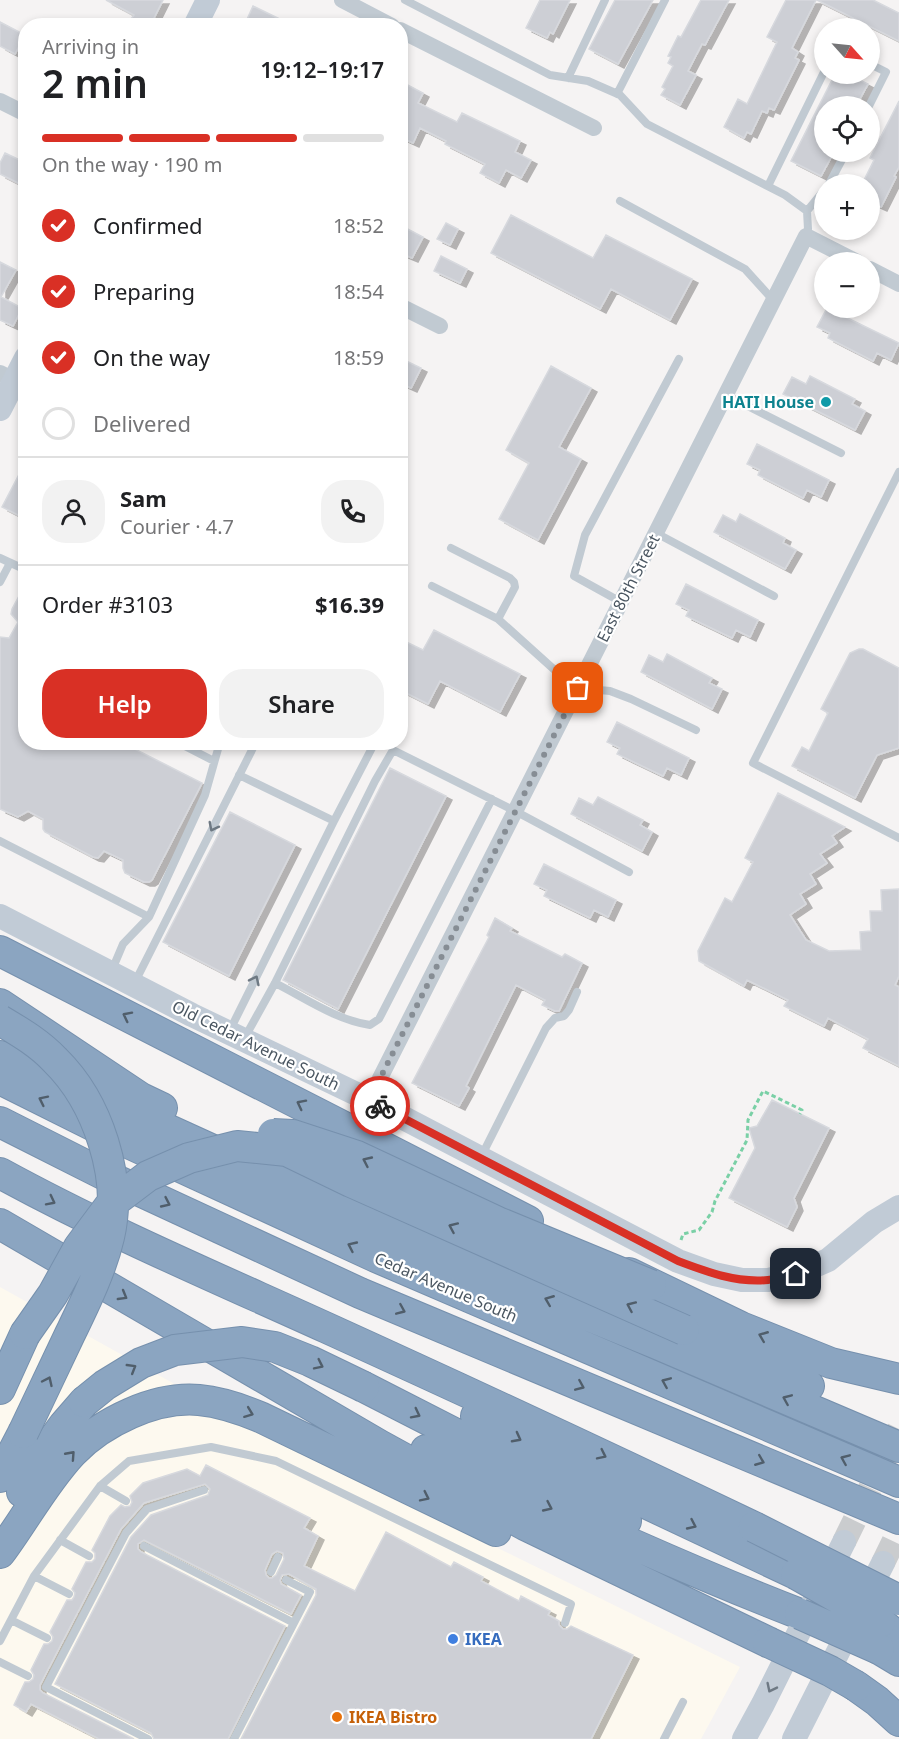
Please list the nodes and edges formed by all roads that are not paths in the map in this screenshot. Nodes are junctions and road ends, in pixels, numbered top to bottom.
1 (208, 0) edge
2 (342, 0) edge
3 (405, 0) edge
4 (605, 0) edge
5 (665, 0) edge
6 (199, 18) edge
7 (377, 18) edge
8 (408, 34) edge
9 (880, 69) edge
10 (568, 78) junction
11 (818, 84) edge
12 (880, 84) edge
13 (617, 94) junction
14 (0, 101) edge
15 (18, 110) edge
16 (594, 128) dead end
17 (768, 186) junction
18 (620, 201) dead end
19 (814, 202) edge
20 (807, 211) junction
21 (806, 236) junction
22 (837, 252) edge
23 (880, 274) edge
24 (899, 284) edge
25 (774, 301) junction
26 (408, 310) edge
27 (440, 326) dead end
28 (679, 359) dead end
29 (13, 379) edge
30 (726, 395) junction
31 (0, 409) edge
32 (841, 453) dead end
33 (899, 472) edge
34 (656, 533) junction
35 (451, 548) dead end
36 (0, 558) edge
37 (10, 563) junction
38 (18, 566) edge
39 (0, 582) edge
40 (432, 586) dead end
41 (774, 596) dead end
42 (621, 602) junction
43 (498, 619) junction
44 (578, 688) junction
45 (696, 730) dead end
46 (193, 750) edge
47 (217, 750) edge
48 (252, 750) edge
49 (371, 750) edge
50 (214, 761) junction
51 (239, 775) junction
52 (492, 799) junction
53 (515, 811) junction
54 (334, 821) junction
55 (899, 838) edge
56 (0, 841) edge
57 (629, 872) dead end
58 (0, 916) edge
59 (149, 917) junction
60 (0, 951) edge
61 (110, 973) junction
62 (275, 983) junction
63 (134, 985) junction
64 (577, 992) dead end
65 (0, 1004) edge
66 (0, 1020) edge
67 (237, 1036) junction
68 (0, 1056) edge
69 (0, 1079) edge
70 (369, 1100) junction
71 (0, 1122) edge
72 (480, 1158) junction
73 (0, 1173) edge
74 (899, 1207) edge
75 (0, 1224) edge
76 (477, 1270) junction
77 (651, 1285) junction
78 (244, 1291) junction
79 (186, 1333) junction
80 (25, 1334) junction
81 (899, 1379) edge
82 (0, 1389) edge
83 (899, 1428) edge
84 (899, 1447) edge
85 (0, 1477) edge
86 (899, 1482) edge
87 (100, 1486) junction
88 (204, 1490) dead end
89 (126, 1501) dead end
90 (899, 1519) edge
91 (0, 1531) edge
92 (60, 1540) junction
93 (843, 1542) tunnel mouth
94 (144, 1546) dead end
95 (0, 1553) edge
96 (89, 1556) dead end
97 (278, 1557) dead end
98 (883, 1563) tunnel mouth
99 (271, 1572) dead end
100 (34, 1576) junction
101 (286, 1580) dead end
102 (728, 1580) junction
103 (69, 1594) dead end
104 (899, 1600) edge
105 (11, 1620) junction
106 (294, 1623) junction
107 (565, 1623) dead end
108 (47, 1638) dead end
109 (762, 1639) junction
110 (0, 1641) edge
111 (891, 1645) edge
112 (0, 1662) edge
113 (28, 1676) dead end
114 (683, 1702) dead end
115 (899, 1721) edge
116 (148, 1739) edge
117 (234, 1739) edge
118 (664, 1739) edge
119 (744, 1739) edge
120 (794, 1739) edge

1 - 6 street
2 - 7 street
3 - 10 lane
4 - 10 lane
5 - 13 lane
8 - 16 street
9 - 12 lane
10 - 13 lane
11 - 17 lane
13 - 17 lane
14 - 15 street
17 - 20 lane
18 - 25 lane
19 - 20 lane
20 - 21 lane
21 - 22 street
21 - 25 street, East 80th Street
23 - 24 street
25 - 30 street, East 80th Street
26 - 27 street
28 - 42 lane
29 - 31 street
30 - 32 lane
30 - 34 street, East 80th Street
33 - 55 lane
34 - 41 lane
34 - 42 street, East 80th Street
35 - 43 lane
36 - 37 lane
37 - 38 lane
37 - 39 lane
40 - 43 lane
42 - 44 street, East 80th Street
43 - 44 lane
44 - 45 lane
44 - 53 street, East 80th Street
46 - 50 lane
47 - 50 lane
48 - 51 lane
49 - 54 lane
50 - 59 lane
51 - 54 lane
51 -> 63 lane
52 - 53 lane
52 - 62 lane
52 - 62 lane
53 - 57 lane
53 - 70 street, East 80th Street
67 -> 54 lane
56 - 59 lane
58 - 61 street, Old Cedar Avenue South
59 - 61 lane
77 -> 60 highway
61 - 63 street, Old Cedar Avenue South
62 - 67 lane
63 - 67 street, Old Cedar Avenue South
64 - 72 lane
65 - 76 highway
85 -> 66 highway, bridge
67 - 70 street, Old Cedar Avenue South
68 - 76 highway
86 -> 69 highway, Cedar Avenue South
70 - 72 street, Old Cedar Avenue South
71 -> 90 highway
72 - 74 street, Old Cedar Avenue South
73 -> 78 highway
75 -> 79 highway
84 -> 76 highway
77 -> 80 highway, bridge
81 -> 77 highway
78 -> 104 highway, bridge
78 -> 111 highway, bridge
79 -> 102 highway
79 - 109 highway
80 - 82 highway
83 -> 80 highway, bridge
87 - 89 lane
87 - 92 lane
87 - 107 lane
88 - 116 lane
91 -> 102 highway, bridge
92 - 96 lane
92 - 100 lane
93 -> 119 street
94 - 106 lane
95 -> 109 highway
97 - 99 lane
98 - 120 street
100 - 103 lane
100 - 105 lane
101 - 106 lane
102 - 111 highway, bridge
105 - 108 lane
105 - 110 lane
106 - 117 lane
109 - 115 highway, bridge
112 - 113 lane
114 - 118 lane

